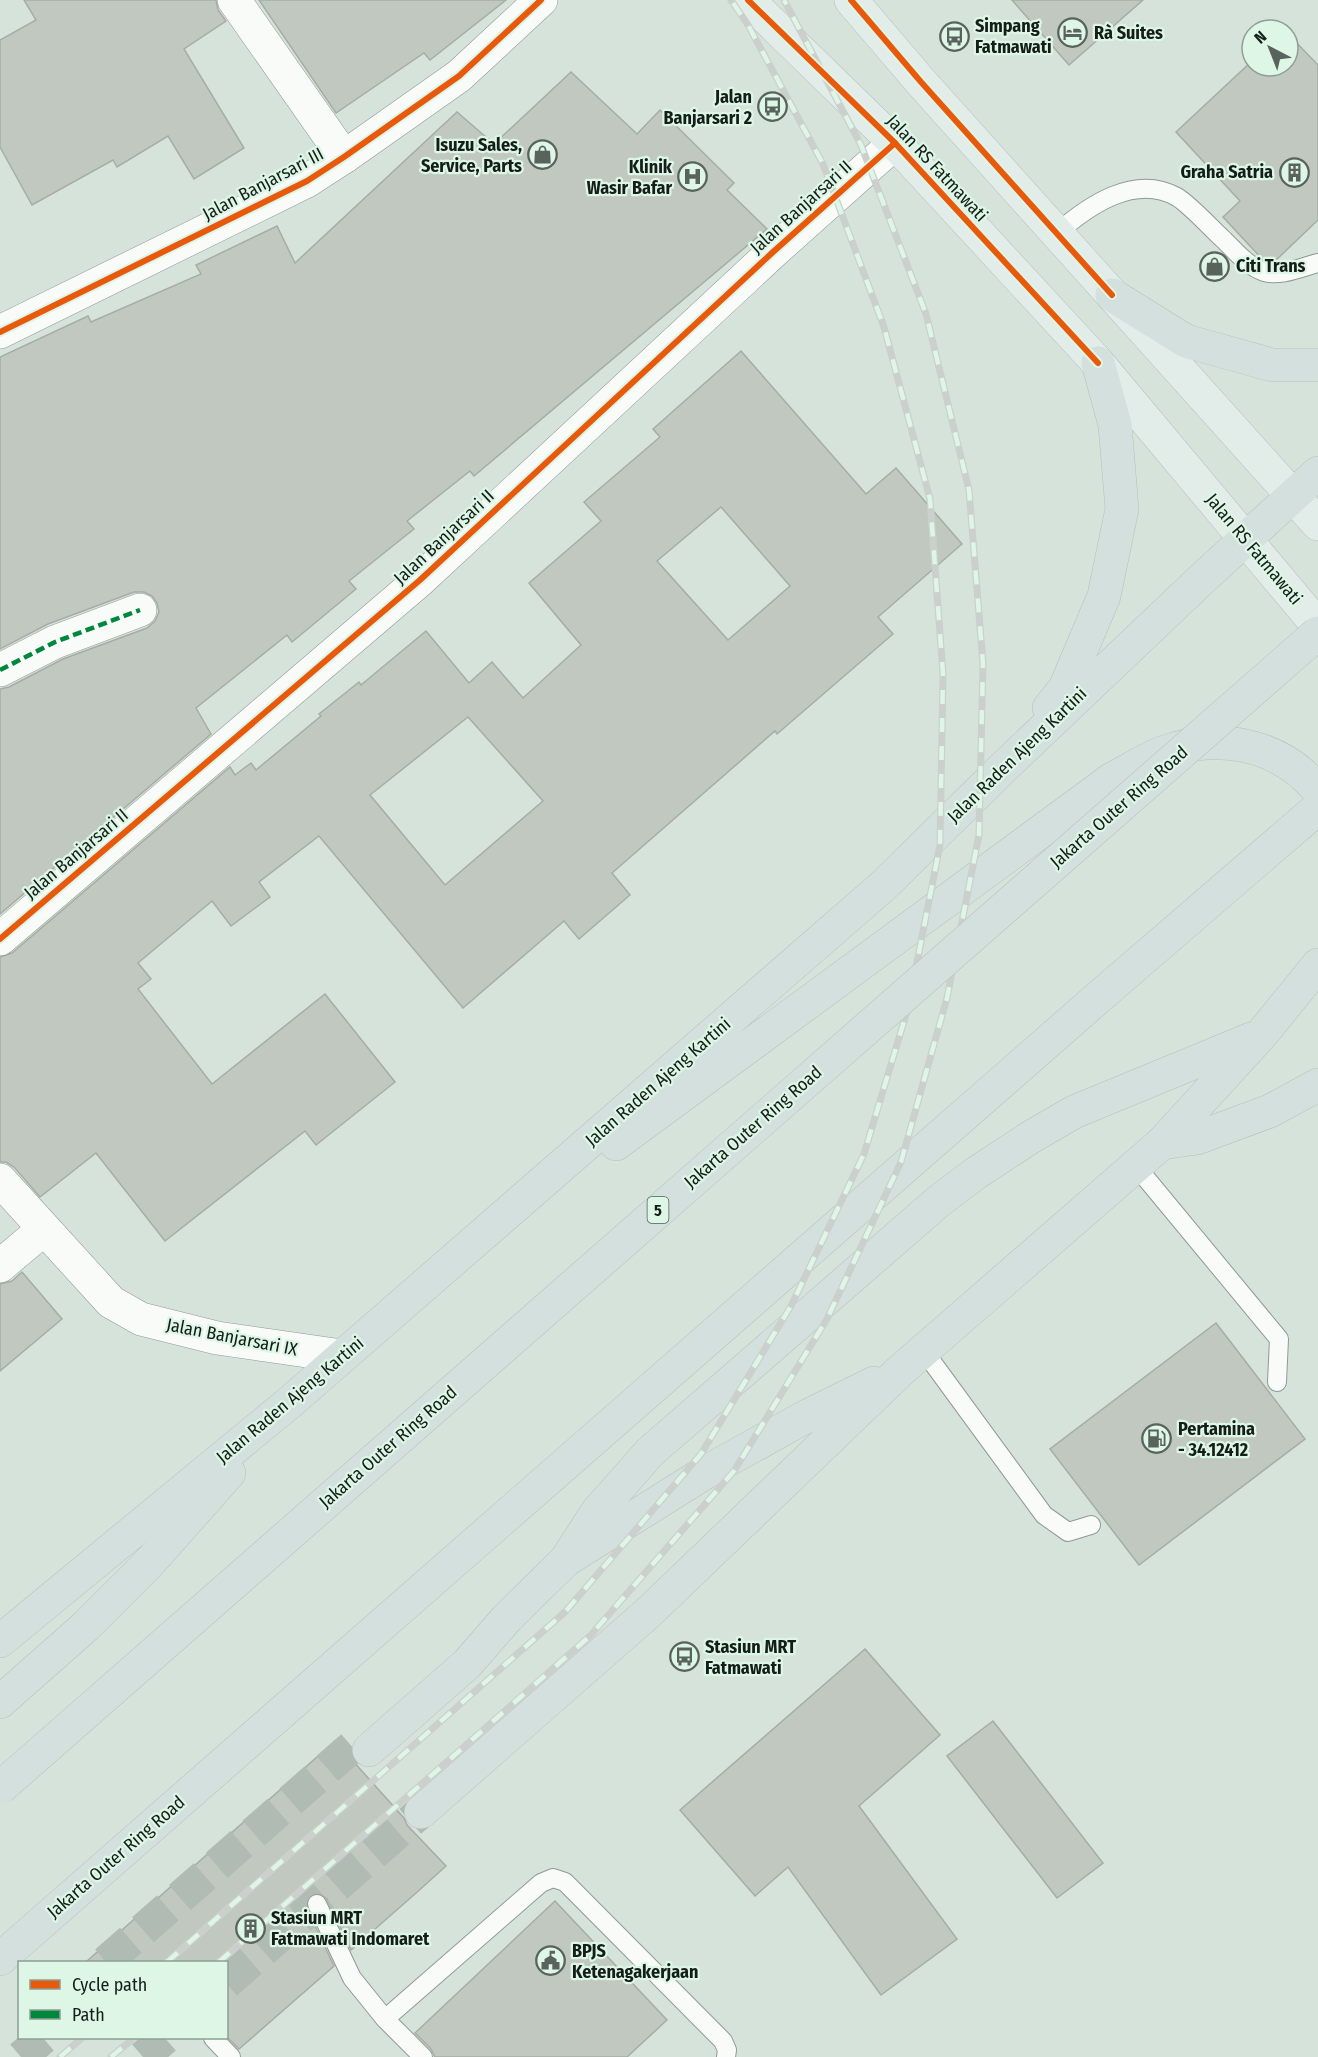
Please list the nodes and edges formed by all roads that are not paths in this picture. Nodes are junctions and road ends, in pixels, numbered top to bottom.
1 (234, 0) edge
2 (542, 0) edge
3 (748, 0) edge
4 (851, 0) edge
5 (895, 143) junction
6 (344, 158) junction
7 (1057, 233) junction
8 (1318, 263) edge
9 (1112, 295) junction
10 (0, 332) edge
11 (1098, 363) junction
12 (1318, 365) edge
13 (1318, 473) edge
14 (1293, 497) junction
15 (1318, 524) edge
16 (1247, 540) junction
17 (140, 610) dead end
18 (1318, 626) edge
19 (1318, 633) edge
20 (0, 670) edge
21 (1006, 765) junction
22 (1318, 790) edge
23 (1318, 808) edge
24 (0, 939) edge
25 (1317, 965) edge
26 (1261, 1035) junction
27 (1318, 1085) edge
28 (1162, 1143) junction
29 (1135, 1165) junction
30 (0, 1180) edge
31 (44, 1229) junction
32 (0, 1266) edge
33 (425, 1285) junction
34 (342, 1356) junction
35 (912, 1361) junction
36 (1277, 1382) dead end
37 (289, 1403) junction
38 (1091, 1525) dead end
39 (566, 1560) junction
40 (0, 1641) edge
41 (0, 1702) edge
42 (365, 1745) tunnel mouth
43 (0, 1788) edge
44 (420, 1812) tunnel mouth
45 (317, 1904) dead end
46 (0, 1959) edge
47 (385, 2019) junction
48 (215, 2039) edge
49 (231, 2057) edge
50 (423, 2057) edge
51 (726, 2057) edge

1 - 6 street
2 - 6 street, Jalan Banjarsari III
3 - 5 main road, Jalan RS Fatmawati
4 - 7 main road
5 - 11 main road, Jalan RS Fatmawati
5 - 24 street, Jalan Banjarsari II
6 - 10 street, Jalan Banjarsari III
7 - 8 lane
7 - 9 main road
9 - 12 highway
9 - 14 main road
11 - 16 main road, Jalan RS Fatmawati
11 - 21 highway
13 - 14 highway, Jalan Raden Ajeng Kartini
14 - 15 main road
14 - 16 highway, Jalan Raden Ajeng Kartini
16 - 18 main road, Jalan RS Fatmawati
16 - 21 highway, Jalan Raden Ajeng Kartini
17 - 20 street
19 - 43 highway, Jakarta Outer Ring Road / 5, bridge
21 - 33 highway, Jalan Raden Ajeng Kartini
22 - 33 highway
23 - 46 highway, Jakarta Outer Ring Road
25 - 26 highway
26 - 28 highway
26 - 39 highway
27 - 28 highway
28 - 29 highway
29 - 35 highway
29 - 36 lane
30 - 31 street, Jalan Banjarsari IX
31 - 32 street
31 - 34 street, Jalan Banjarsari IX
33 - 34 highway, Jalan Raden Ajeng Kartini
34 - 37 highway, Jalan Raden Ajeng Kartini
35 - 38 lane
35 - 39 highway
35 - 44 highway
37 - 40 highway, Jalan Raden Ajeng Kartini
37 - 41 highway
39 - 42 highway
45 - 47 lane
47 - 50 lane
47 - 51 lane
48 - 49 lane

